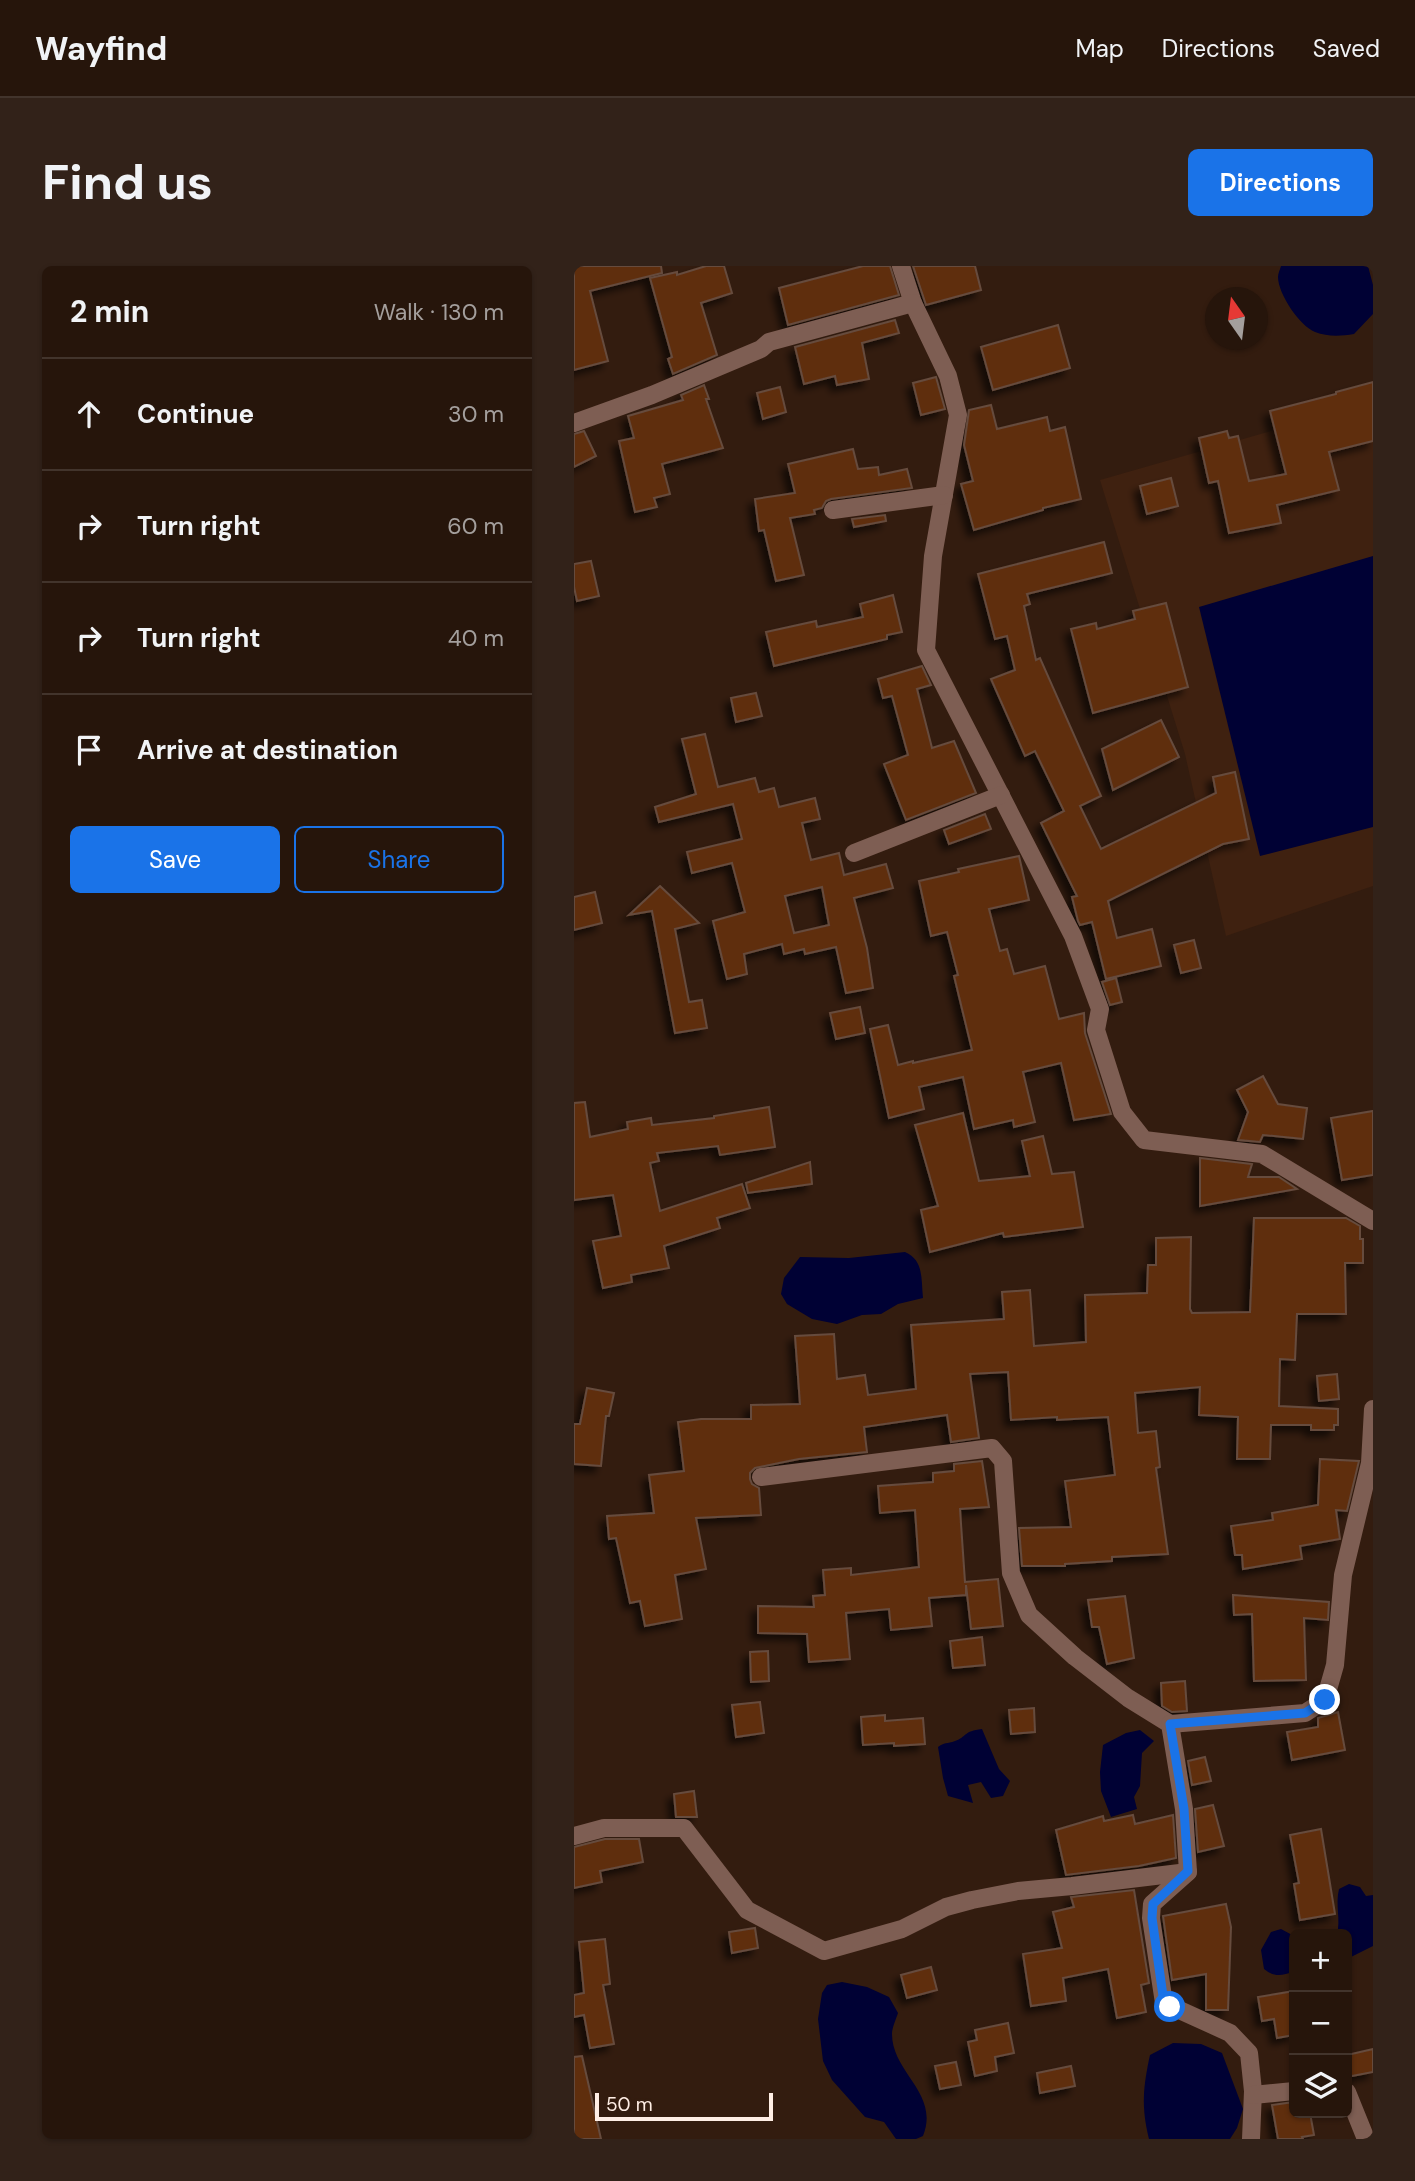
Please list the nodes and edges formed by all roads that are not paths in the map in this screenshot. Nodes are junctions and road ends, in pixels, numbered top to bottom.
1 (901, 266) edge
2 (913, 303) junction
3 (574, 423) edge
4 (944, 495) junction
5 (833, 510) dead end
6 (1001, 796) junction
7 (854, 853) dead end
8 (1373, 1222) edge
9 (1373, 1409) edge
10 (761, 1477) dead end
11 (1170, 1724) junction
12 (574, 1836) edge
13 (1188, 1871) junction
14 (1289, 2091) edge
15 (1253, 2095) junction
16 (1352, 2104) edge
17 (1251, 2139) edge
18 (1366, 2139) edge

1 - 2 street
2 - 3 street
2 - 4 street
4 - 5 street
4 - 6 street
6 - 7 street
6 - 8 street
9 - 11 street
10 - 11 street
11 - 13 street
12 - 13 street
13 - 15 street
14 - 15 street
15 - 17 street
16 - 18 street

